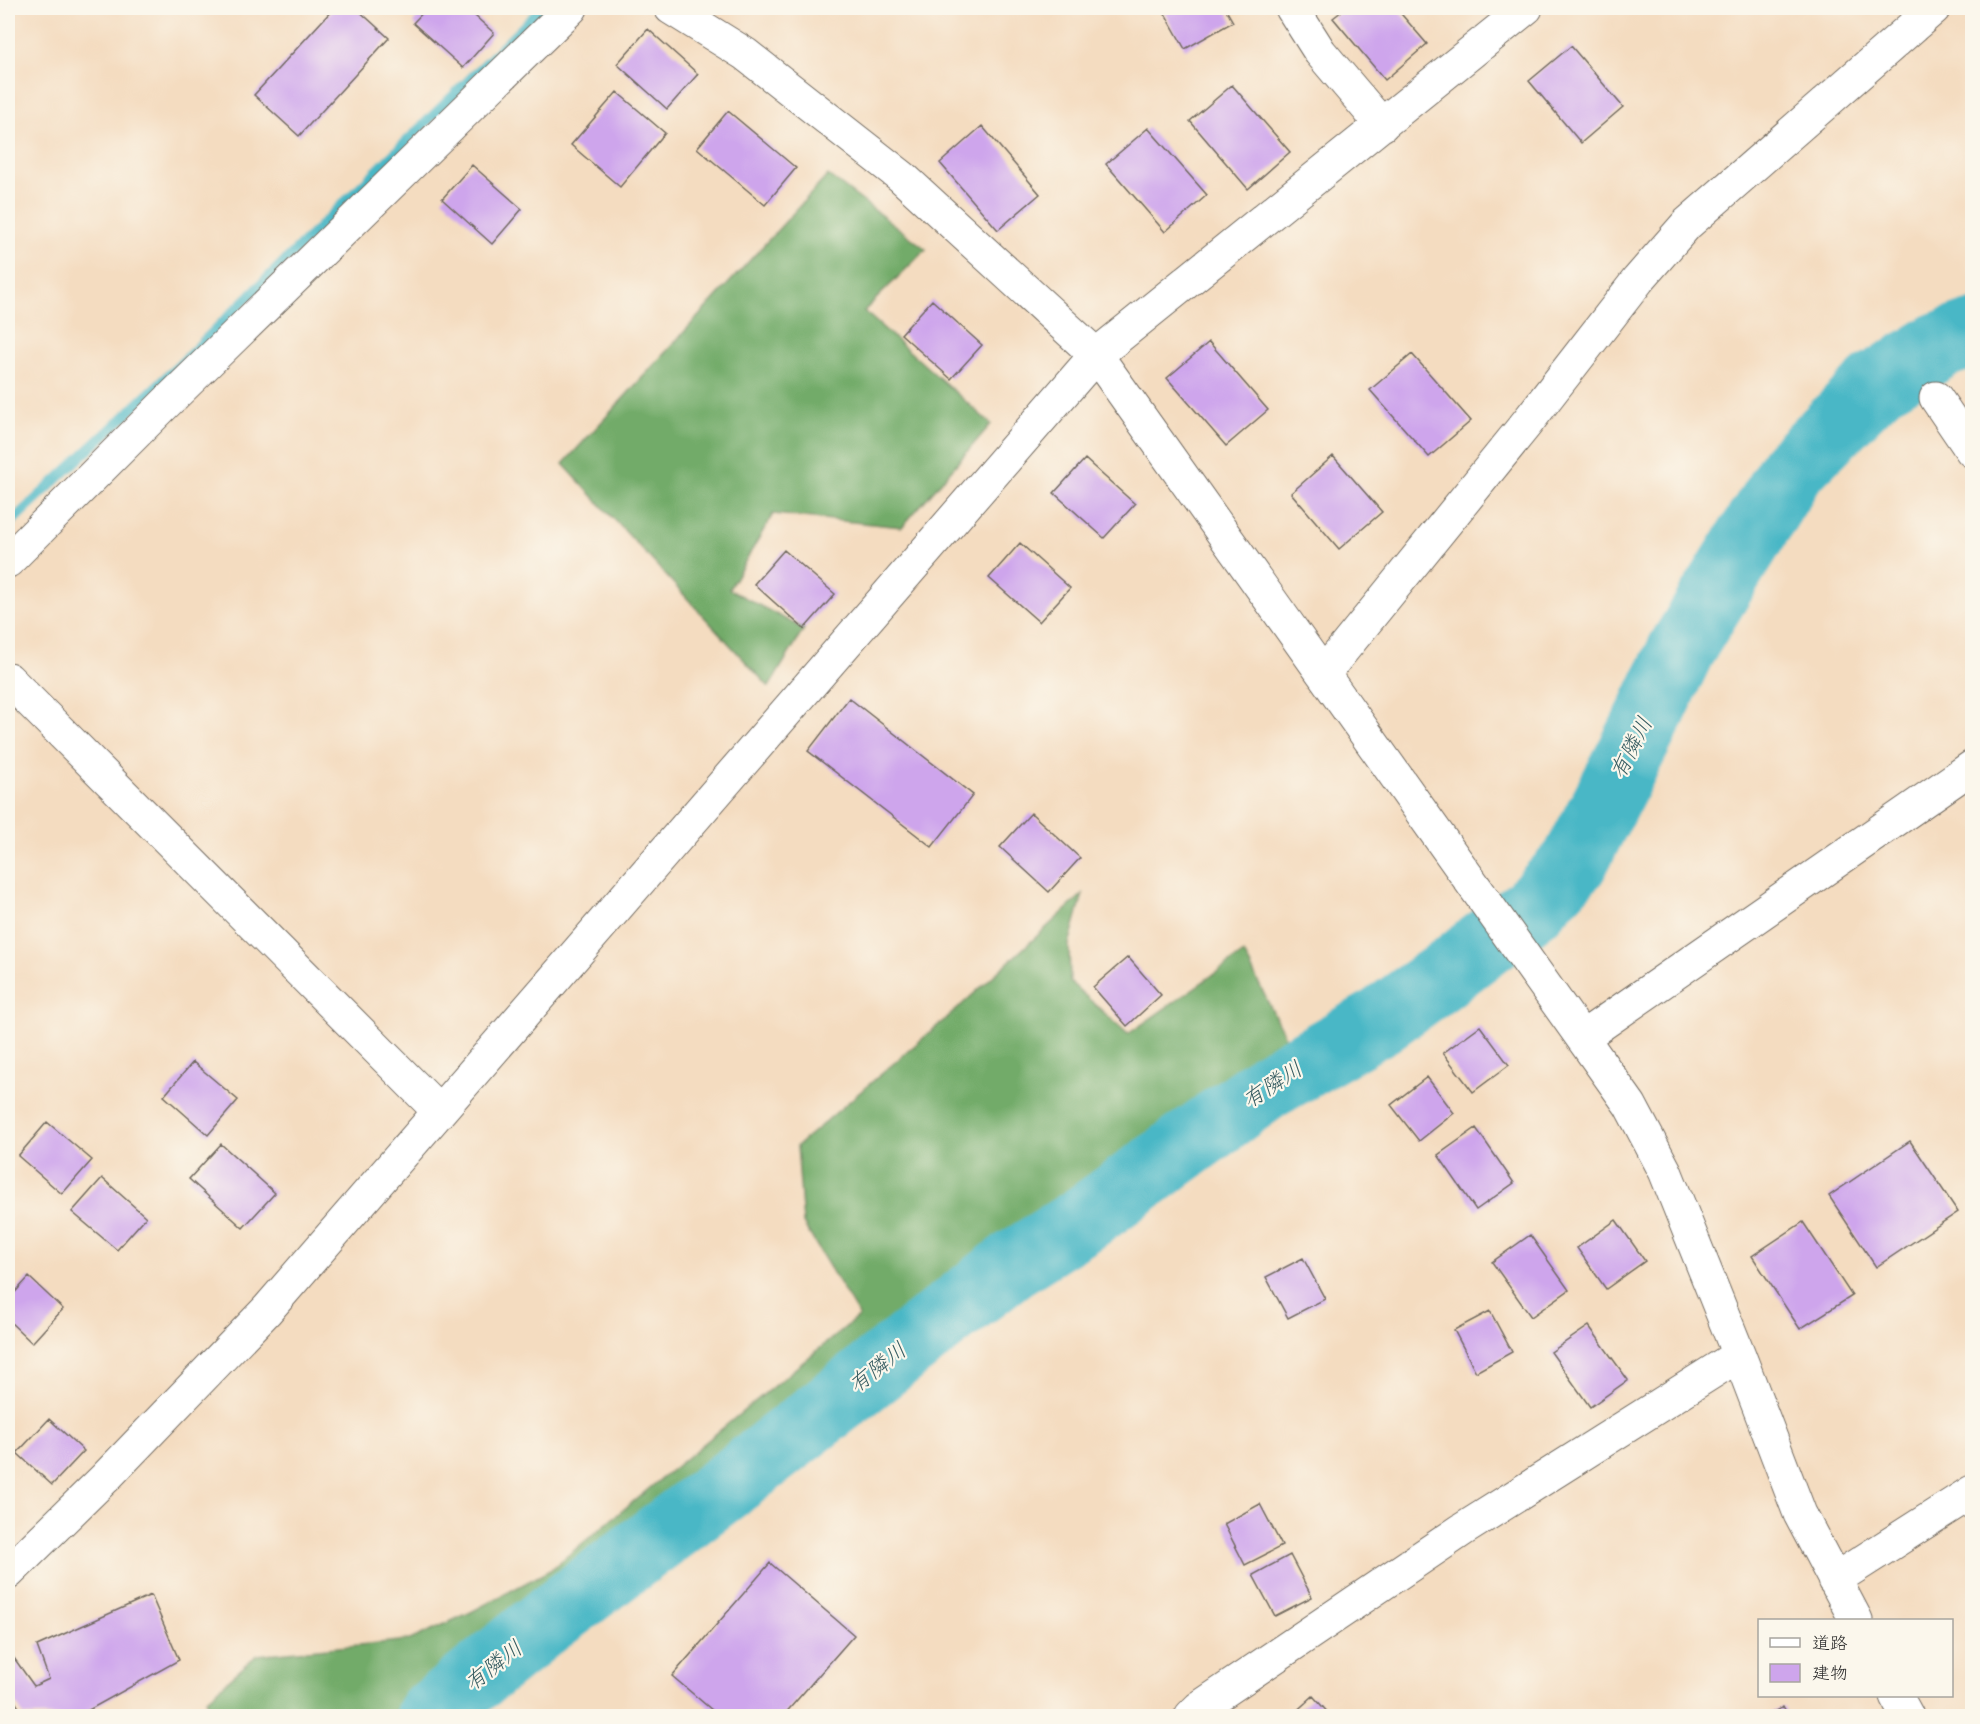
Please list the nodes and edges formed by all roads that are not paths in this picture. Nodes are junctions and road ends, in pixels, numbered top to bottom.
1 (571, 8) edge
2 (671, 8) edge
3 (1292, 8) edge
4 (1526, 8) edge
5 (1934, 8) edge
6 (1382, 125) junction
7 (1096, 355) junction
8 (1936, 398) dead end
9 (1972, 451) edge
10 (8, 561) edge
11 (1324, 673) junction
12 (8, 678) edge
13 (1972, 767) edge
14 (1583, 1037) junction
15 (439, 1111) junction
16 (1739, 1355) junction
17 (1972, 1492) edge
18 (8, 1573) edge
19 (1834, 1580) junction
20 (1855, 1619) edge
21 (1897, 1697) edge
22 (1191, 1716) edge
23 (1907, 1716) edge

1 - 10 street
2 - 7 street
3 - 6 street
4 - 6 street
5 - 11 street
6 - 7 street
7 - 11 street
7 - 15 street
8 - 9 street
11 - 14 street
12 - 15 street
13 - 14 street
14 - 16 street
15 - 18 street
16 - 19 street
16 - 22 street
17 - 19 street
19 - 20 street
21 - 23 street

